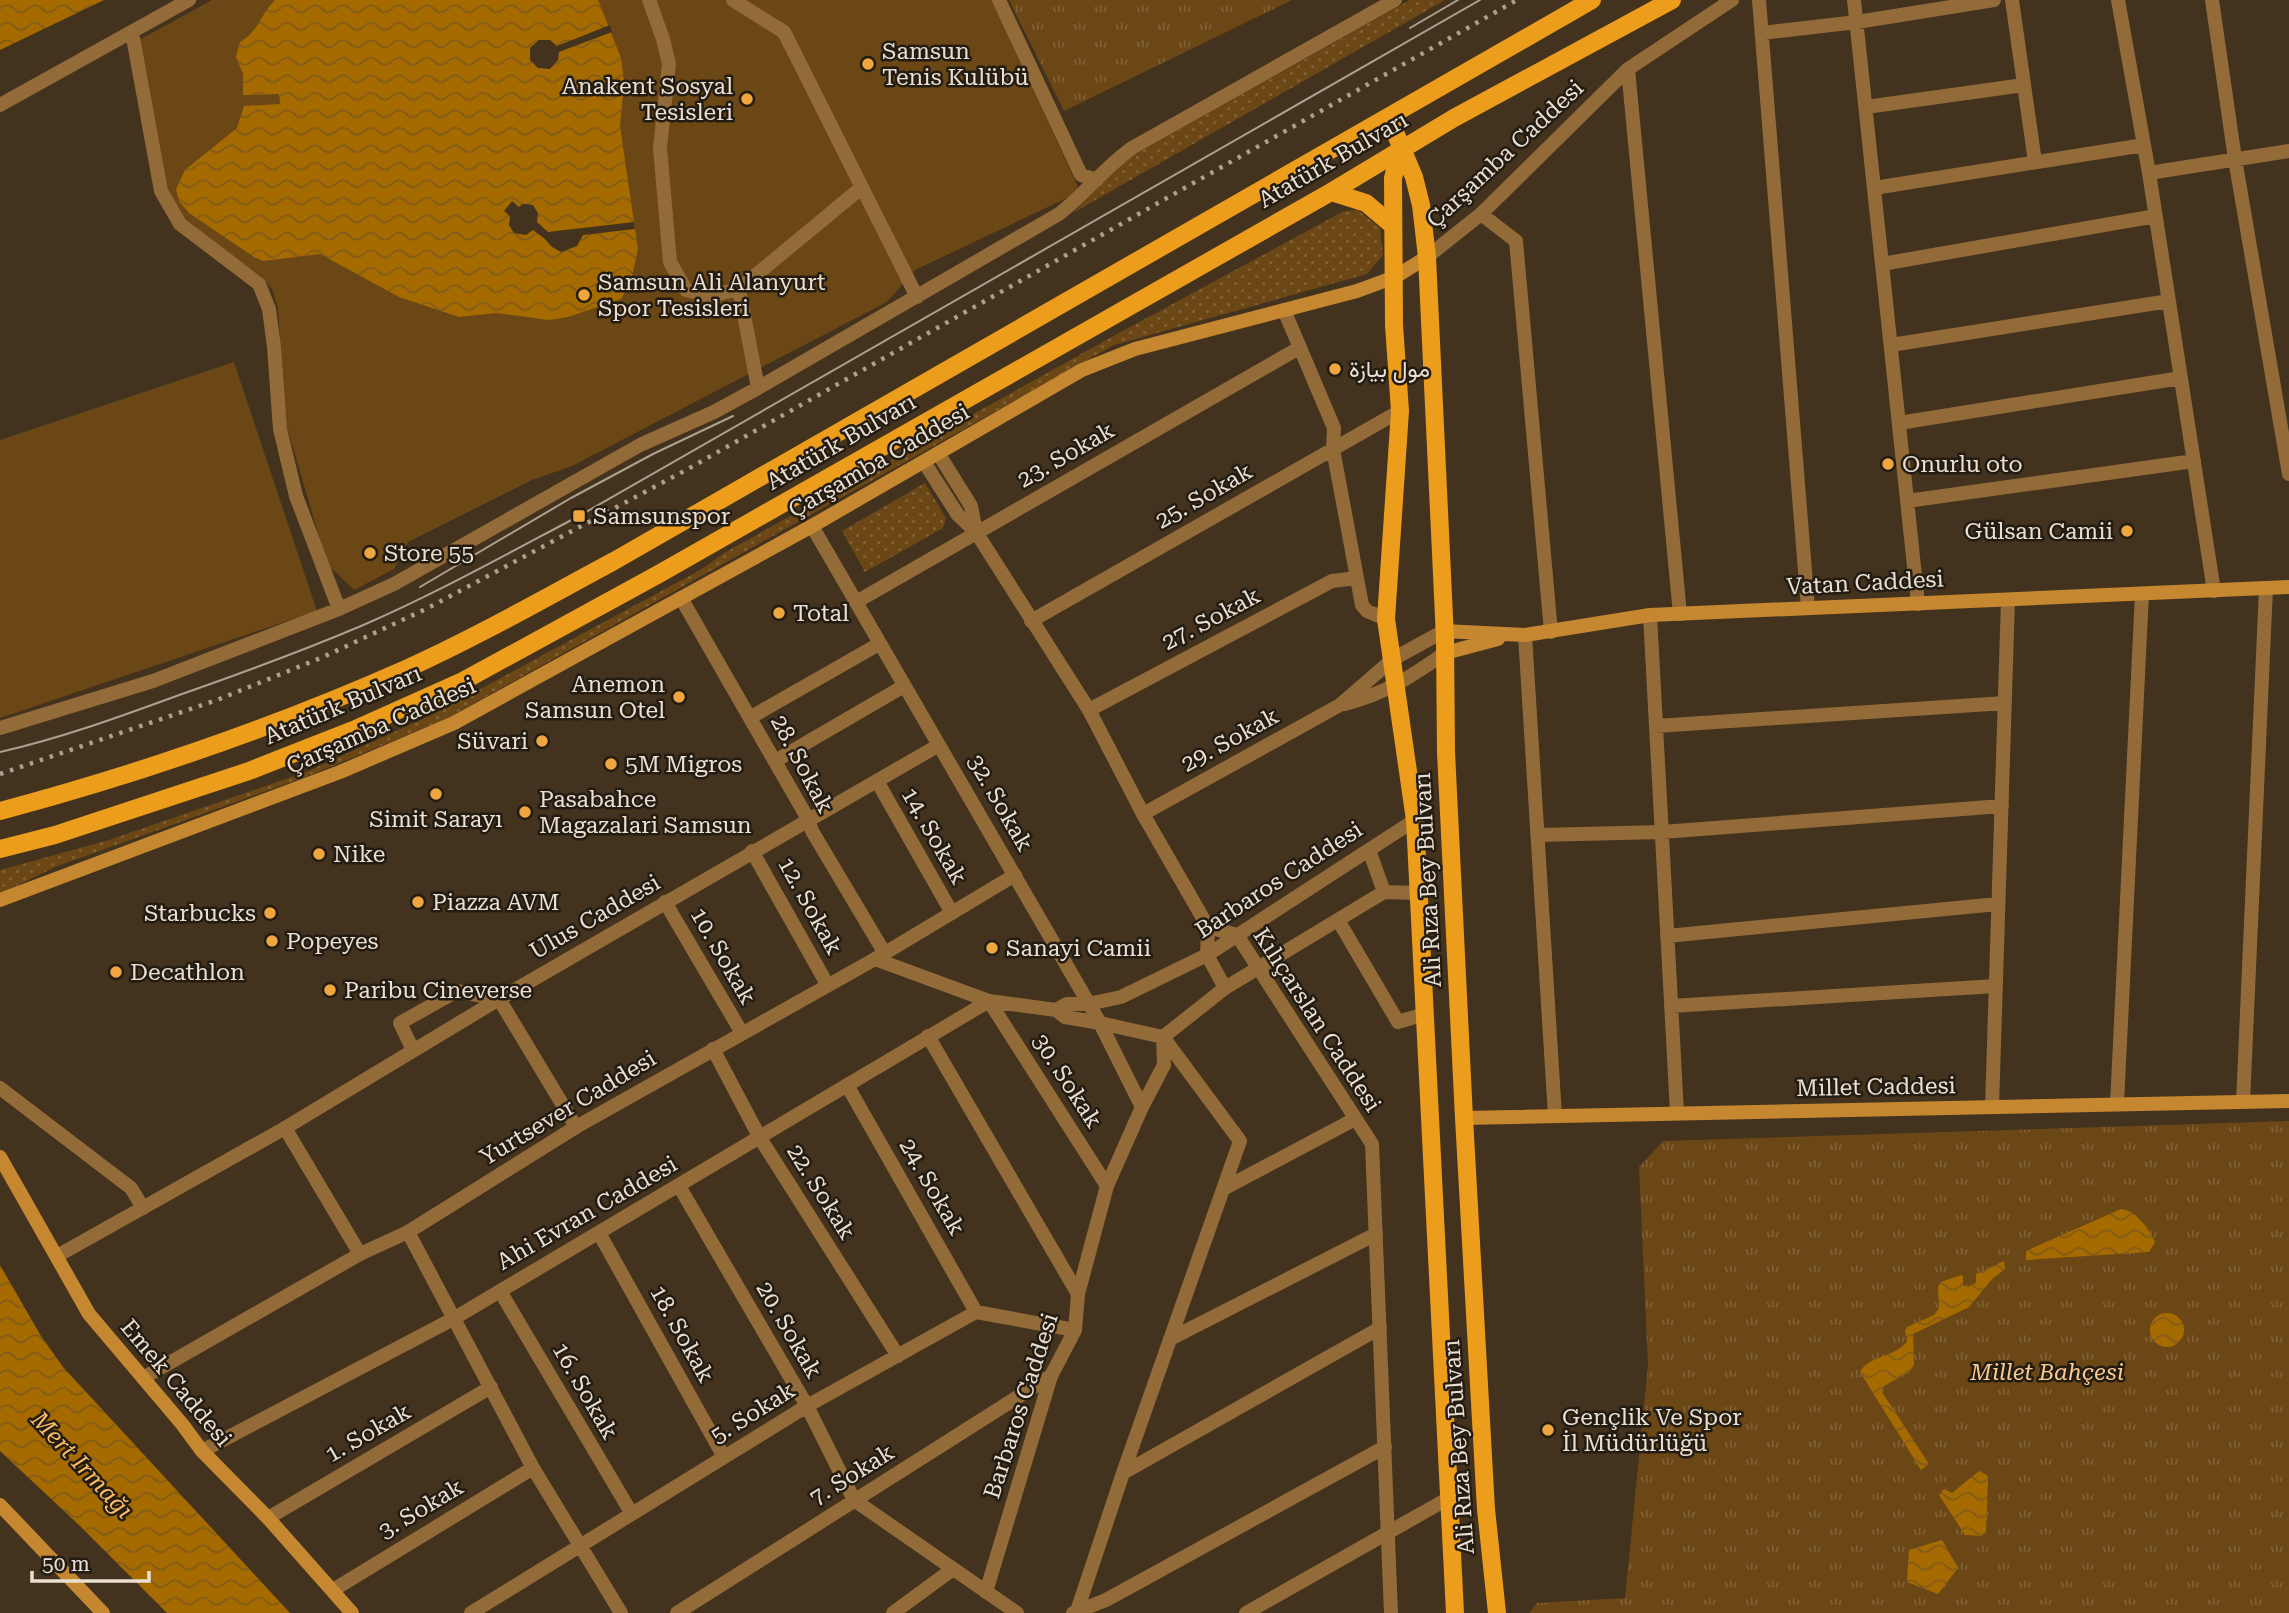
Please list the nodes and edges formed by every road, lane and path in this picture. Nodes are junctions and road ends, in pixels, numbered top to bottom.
1 (189, 0) edge
2 (649, 0) edge
3 (733, 0) edge
4 (999, 0) edge
5 (1395, 0) edge
6 (1592, 0) edge
7 (1672, 0) edge
8 (1732, 0) edge
9 (1759, 0) edge
10 (1854, 0) edge
11 (1994, 0) edge
12 (2012, 0) edge
13 (2118, 0) edge
14 (2211, 0) edge
15 (1857, 22) junction
16 (132, 32) junction
17 (1762, 33) junction
18 (1628, 69) junction
19 (2024, 85) junction
20 (0, 105) edge
21 (1866, 107) junction
22 (1389, 118) junction
23 (2144, 145) junction
24 (1401, 148) junction
25 (2289, 151) edge
26 (2235, 159) junction
27 (2035, 162) junction
28 (2149, 173) junction
29 (1097, 180) junction
30 (861, 188) junction
31 (1874, 188) junction
32 (1331, 192) junction
33 (1481, 214) junction
34 (2156, 216) junction
35 (1392, 225) junction
36 (1427, 257) junction
37 (1882, 264) junction
38 (1395, 277) junction
39 (739, 289) junction
40 (917, 297) junction
41 (2169, 301) junction
42 (1284, 310) junction
43 (1891, 345) junction
44 (1299, 348) junction
45 (2181, 378) junction
46 (758, 388) junction
47 (1400, 411) junction
48 (1899, 423) junction
49 (1333, 449) junction
50 (938, 453) junction
51 (2194, 461) junction
52 (924, 462) junction
53 (2289, 474) edge
54 (1907, 501) junction
55 (811, 526) junction
56 (976, 532) junction
57 (1357, 578) junction
58 (2289, 587) edge
59 (2266, 588) junction
60 (2214, 590) junction
61 (2142, 594) junction
62 (681, 597) junction
63 (2008, 600) junction
64 (856, 602) junction
65 (1918, 604) junction
66 (1808, 608) junction
67 (340, 609) junction
68 (1680, 614) junction
69 (1650, 615) junction
70 (1386, 619) junction
71 (1031, 621) junction
72 (1444, 631) junction
73 (1550, 632) junction
74 (1509, 635) junction
75 (1525, 635) junction
76 (879, 644) junction
77 (1445, 653) junction
78 (1393, 659) junction
79 (904, 686) junction
80 (1397, 686) junction
81 (2005, 702) junction
82 (1340, 705) junction
83 (1089, 710) junction
84 (751, 717) junction
85 (1656, 726) junction
86 (0, 728) edge
87 (939, 745) junction
88 (775, 761) junction
89 (877, 781) junction
90 (2001, 806) junction
91 (0, 811) edge
92 (1143, 814) junction
93 (808, 819) junction
94 (1415, 820) junction
95 (1662, 832) junction
96 (1538, 835) junction
97 (0, 849) edge
98 (1369, 850) junction
99 (752, 851) junction
100 (1015, 875) junction
101 (1384, 892) junction
102 (1419, 893) junction
103 (0, 900) edge
104 (665, 902) junction
105 (1998, 904) junction
106 (952, 913) junction
107 (1338, 920) junction
108 (1209, 927) junction
109 (1237, 935) junction
110 (1667, 936) junction
111 (1207, 954) junction
112 (879, 956) junction
113 (1258, 968) junction
114 (827, 984) junction
115 (1996, 986) junction
116 (1225, 988) junction
117 (499, 999) junction
118 (989, 1001) junction
119 (1088, 1004) junction
120 (1671, 1006) junction
121 (1056, 1010) junction
122 (1425, 1014) junction
123 (1100, 1023) junction
124 (742, 1033) junction
125 (928, 1036) junction
126 (1163, 1037) junction
127 (713, 1049) junction
128 (414, 1050) junction
129 (847, 1085) junction
130 (0, 1088) edge
131 (2289, 1101) edge
132 (2243, 1102) junction
133 (2117, 1104) junction
134 (1142, 1107) junction
135 (1992, 1107) junction
136 (1677, 1113) junction
137 (1555, 1116) junction
138 (1355, 1118) junction
139 (1464, 1118) junction
140 (576, 1127) junction
141 (285, 1128) junction
142 (760, 1138) junction
143 (0, 1157) edge
144 (679, 1186) junction
145 (1107, 1186) junction
146 (1223, 1189) junction
147 (143, 1208) junction
148 (408, 1232) junction
149 (599, 1233) junction
150 (1376, 1234) junction
151 (360, 1254) junction
152 (57, 1256) junction
153 (500, 1291) junction
154 (1078, 1294) junction
155 (976, 1312) junction
156 (453, 1319) junction
157 (1380, 1328) junction
158 (1075, 1330) junction
159 (1170, 1339) junction
160 (898, 1356) junction
161 (1051, 1376) junction
162 (143, 1378) junction
163 (491, 1387) junction
164 (807, 1406) junction
165 (1385, 1447) junction
166 (202, 1451) junction
167 (724, 1457) junction
168 (533, 1468) junction
169 (1123, 1473) junction
170 (1449, 1498) junction
171 (854, 1500) junction
172 (0, 1505) edge
173 (632, 1514) junction
174 (268, 1518) junction
175 (1389, 1532) junction
176 (581, 1546) junction
177 (953, 1569) junction
178 (333, 1590) junction
179 (986, 1592) junction
180 (1110, 1607) edge
181 (685, 1611) edge
182 (1075, 1612) edge
183 (103, 1613) edge
184 (352, 1613) edge
185 (471, 1613) edge
186 (621, 1613) edge
187 (893, 1613) edge
188 (1017, 1613) edge
189 (1246, 1613) edge
190 (1391, 1613) edge
191 (1455, 1613) edge
192 (1497, 1613) edge

1 - 16 street
2 - 39 street
3 - 30 street
4 - 29 street
5 - 29 street
6 - 22 main road, Atatürk Bulvarı
7 - 24 main road, Atatürk Bulvarı
8 - 18 street, Çarşamba Caddesi
9 - 17 street
10 - 15 street
11 - 15 street
12 - 19 street
13 - 23 street
14 - 26 street
15 - 17 street
15 - 21 street
16 - 20 street
16 - 67 street
17 - 66 street
18 - 33 street, Çarşamba Caddesi
18 - 68 street
19 - 21 street
19 - 27 street
21 - 31 street
22 - 24 main road, Ali Rıza Bey Bulvarı
22 - 91 main road, Atatürk Bulvarı
23 - 27 street
23 - 28 street
24 - 32 main road, Atatürk Bulvarı
24 - 35 main road, Ali Rıza Bey Bulvarı
24 - 36 main road, Ali Rıza Bey Bulvarı
25 - 26 street
26 - 28 street
26 - 53 street
27 - 31 street
28 - 34 street
29 - 40 street
30 - 39 street
30 - 40 street
31 - 37 street
32 - 35 main road
32 - 97 main road, Atatürk Bulvarı
33 - 36 street, Çarşamba Caddesi
33 - 73 street
34 - 37 street
34 - 41 street
35 - 38 main road, Ali Rıza Bey Bulvarı
36 - 38 main road, Çarşamba Caddesi
36 - 72 main road, Ali Rıza Bey Bulvarı
37 - 43 street
38 - 42 main road, Çarşamba Caddesi
38 - 47 main road, Ali Rıza Bey Bulvarı
39 - 46 street
40 - 46 street
41 - 43 street
41 - 45 street
42 - 44 street
42 - 50 main road, Çarşamba Caddesi
43 - 48 street
44 - 49 street
44 - 56 street, 23. Sokak
45 - 48 street
45 - 51 street
46 - 67 street
47 - 49 street, 25. Sokak
47 - 70 main road, Ali Rıza Bey Bulvarı
48 - 54 street
49 - 57 street
49 - 71 street, 25. Sokak
50 - 52 main road, Çarşamba Caddesi
50 - 56 street
51 - 54 street
51 - 60 street
52 - 55 main road, Çarşamba Caddesi
52 - 56 street
54 - 65 street
55 - 62 main road, Çarşamba Caddesi
55 - 64 street, 32. Sokak
56 - 64 street, 23. Sokak
56 - 71 street
57 - 70 street
57 - 83 street, 27. Sokak
58 - 59 main road, Vatan Caddesi
59 - 60 main road, Vatan Caddesi
59 - 132 street
60 - 61 main road, Vatan Caddesi
61 - 63 main road, Vatan Caddesi
61 - 133 street
62 - 84 street, 28. Sokak
62 - 103 main road, Çarşamba Caddesi
63 - 65 main road, Vatan Caddesi
63 - 81 street
64 - 76 street, 32. Sokak
65 - 66 main road, Vatan Caddesi
66 - 68 main road, Vatan Caddesi
67 - 86 street
68 - 69 main road, Vatan Caddesi
69 - 73 main road, Vatan Caddesi
69 - 85 street
70 - 78 main road, Ali Rıza Bey Bulvarı
71 - 83 street
72 - 74 main road, Vatan Caddesi
72 - 77 main road, Ali Rıza Bey Bulvarı
72 - 78 street
73 - 75 main road, Vatan Caddesi
74 - 75 main road, Vatan Caddesi
74 - 77 main road
75 - 96 street
76 - 79 street, 32. Sokak
76 - 84 street
77 - 80 street
77 - 139 main road, Ali Rıza Bey Bulvarı
78 - 80 main road, Ali Rıza Bey Bulvarı
78 - 82 street
79 - 87 street, 32. Sokak
79 - 88 street
80 - 82 street
80 - 94 main road, Ali Rıza Bey Bulvarı
81 - 85 street
81 - 90 street
82 - 92 street, 29. Sokak
83 - 92 street
84 - 88 street, 28. Sokak
85 - 95 street
87 - 89 street, Ulus Caddesi
87 - 100 street, 32. Sokak
88 - 93 street, 28. Sokak
89 - 93 street, Ulus Caddesi
89 - 106 street, 14. Sokak
90 - 95 street
90 - 105 street
92 - 108 street
93 - 99 street, Ulus Caddesi
93 - 112 street, 28. Sokak
94 - 98 street, Barbaros Caddesi
94 - 102 main road, Ali Rıza Bey Bulvarı
95 - 96 street
95 - 110 street
96 - 137 street
98 - 101 street
98 - 109 street, Barbaros Caddesi
99 - 104 street, Ulus Caddesi
99 - 114 street, 12. Sokak
100 - 106 street, Yurtsever Caddesi
100 - 119 street, 32. Sokak
101 - 102 street
101 - 107 street
102 - 122 main road, Ali Rıza Bey Bulvarı
104 - 117 street, Ulus Caddesi
104 - 124 street, 10. Sokak
105 - 110 street
105 - 115 street
106 - 112 street, Yurtsever Caddesi
107 - 113 street
107 - 122 street
108 - 109 street, Kılıçarslan Caddesi
108 - 111 street
109 - 111 street, Barbaros Caddesi
109 - 113 street, Kılıçarslan Caddesi
110 - 120 street
111 - 116 street
111 - 119 street, Barbaros Caddesi
112 - 114 street, Yurtsever Caddesi
112 - 118 street
113 - 116 street
113 - 138 street, Kılıçarslan Caddesi
114 - 124 street, Yurtsever Caddesi
115 - 120 street
115 - 135 street
116 - 126 street
117 - 128 street, Ulus Caddesi
117 - 128 street
117 - 140 street
118 - 121 street
118 - 125 street, Ahi Evran Caddesi
118 - 145 street, 30. Sokak
119 - 121 street, Barbaros Caddesi
119 - 123 street, 32. Sokak
120 - 136 street
121 - 123 street
122 - 170 main road, Ali Rıza Bey Bulvarı
123 - 126 street
123 - 134 street, 32. Sokak
124 - 127 street, Yurtsever Caddesi
125 - 129 street, Ahi Evran Caddesi
125 - 154 street
126 - 134 street, Barbaros Caddesi
126 - 146 street
127 - 140 street, Yurtsever Caddesi
127 - 142 street, 22. Sokak
128 - 141 street, Ulus Caddesi
129 - 142 street, Ahi Evran Caddesi
129 - 155 street, 24. Sokak
130 - 147 street
131 - 132 main road, Millet Caddesi
132 - 133 main road, Millet Caddesi
133 - 135 main road, Millet Caddesi
134 - 145 street, Barbaros Caddesi
135 - 136 main road, Millet Caddesi
136 - 137 main road, Millet Caddesi
137 - 139 main road, Millet Caddesi
138 - 146 street
138 - 150 street, Kılıçarslan Caddesi
139 - 192 main road, Ali Rıza Bey Bulvarı
140 - 148 street, Yurtsever Caddesi
141 - 147 street, Ulus Caddesi
141 - 151 street
142 - 144 street, Ahi Evran Caddesi
142 - 160 street, 22. Sokak
143 - 152 main road, Emek Caddesi
144 - 149 street, Ahi Evran Caddesi
144 - 164 street, 20. Sokak
145 - 154 street, Barbaros Caddesi
146 - 159 street
147 - 152 street, Ulus Caddesi
148 - 151 street, Yurtsever Caddesi
148 - 156 street
149 - 153 street, Ahi Evran Caddesi
149 - 167 street, 18. Sokak
150 - 157 street, Kılıçarslan Caddesi
150 - 159 street
151 - 162 street, Yurtsever Caddesi
152 - 162 main road, Emek Caddesi
153 - 156 street, Ahi Evran Caddesi
153 - 173 street, 16. Sokak
154 - 158 street, Barbaros Caddesi
155 - 158 street
155 - 160 street, 5. Sokak
156 - 163 street
156 - 166 street, Ahi Evran Caddesi
157 - 165 street, Kılıçarslan Caddesi
157 - 169 street
158 - 161 street, Barbaros Caddesi
159 - 169 street
160 - 164 street, 5. Sokak
161 - 171 street, 7. Sokak
161 - 179 street, Barbaros Caddesi
162 - 166 main road, Emek Caddesi
163 - 168 street
163 - 174 street, 1. Sokak
164 - 167 street, 5. Sokak
164 - 171 street, 20. Sokak
165 - 175 street, Kılıçarslan Caddesi
165 - 180 street
166 - 174 main road, Emek Caddesi
167 - 173 street, 5. Sokak
168 - 176 street
168 - 178 street, 3. Sokak
169 - 182 street
170 - 175 street
170 - 191 main road, Ali Rıza Bey Bulvarı
171 - 177 street
171 - 181 street, 7. Sokak
172 - 183 main road
173 - 176 street, 5. Sokak
174 - 178 main road, Emek Caddesi
175 - 189 street
175 - 190 street, Kılıçarslan Caddesi
176 - 185 street, 5. Sokak
176 - 186 street
177 - 179 street
177 - 187 street
178 - 184 main road, Emek Caddesi
179 - 188 street
180 - 182 street

